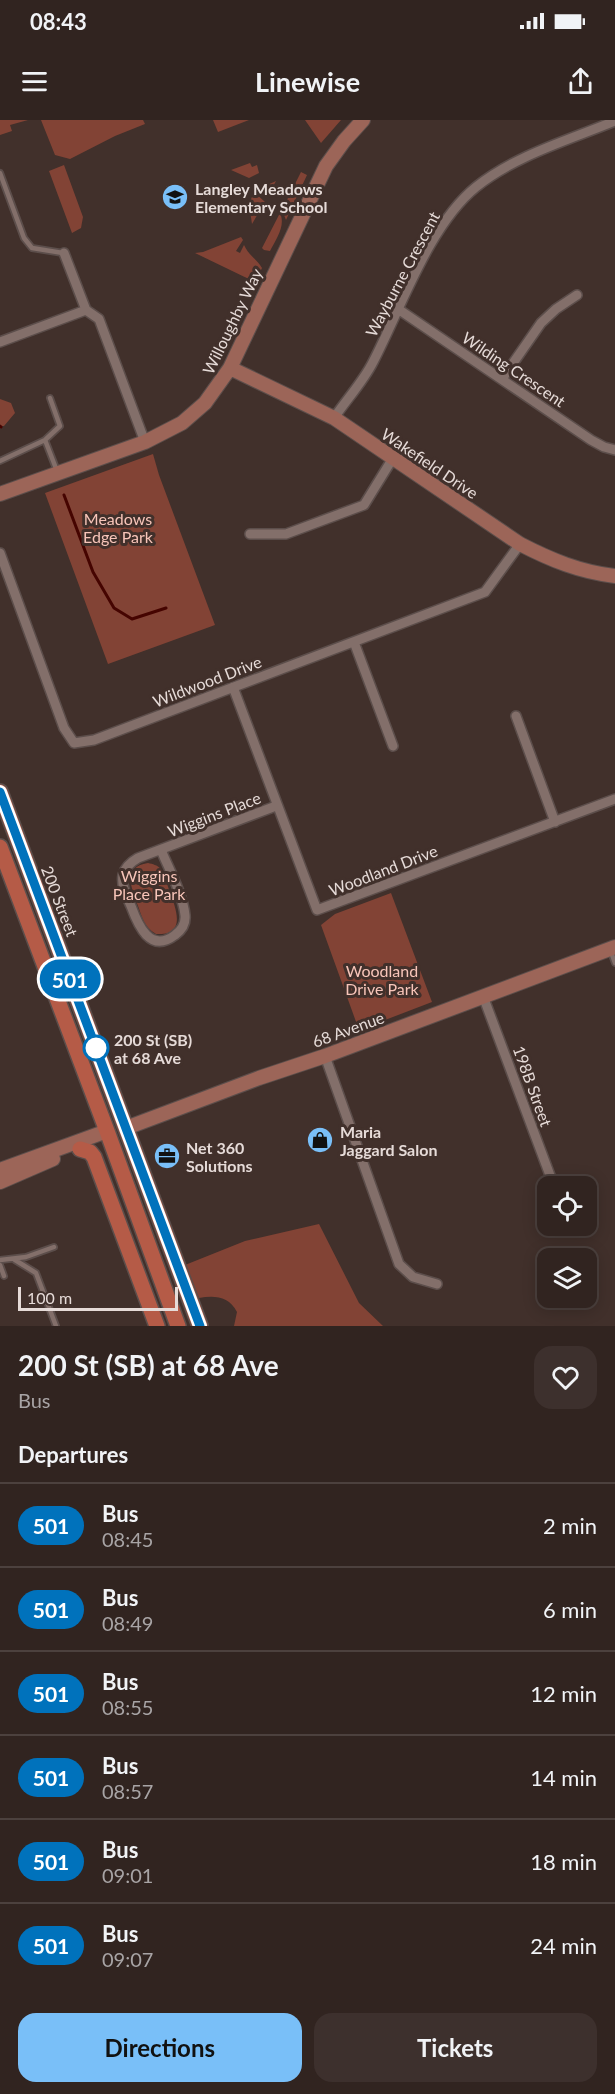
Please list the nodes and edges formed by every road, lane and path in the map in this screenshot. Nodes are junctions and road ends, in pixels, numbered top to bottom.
1 (363, 120) edge
2 (615, 121) edge
3 (0, 173) edge
4 (64, 253) joint
5 (576, 295) dead end
6 (398, 309) junction
7 (86, 310) junction
8 (0, 342) edge
9 (230, 368) junction
10 (502, 379) junction
11 (50, 398) dead end
12 (334, 418) junction
13 (45, 440) junction
14 (145, 442) junction
15 (615, 450) edge
16 (393, 458) junction
17 (0, 461) edge
18 (58, 474) junction
19 (0, 494) edge
20 (249, 534) dead end
21 (520, 544) junction
22 (0, 553) edge
23 (615, 576) edge
24 (354, 642) junction
25 (232, 687) junction
26 (516, 716) dead end
27 (393, 746) dead end
28 (0, 792) edge
29 (615, 799) edge
30 (276, 806) junction
31 (555, 822) junction
32 (0, 847) edge
33 (161, 850) junction
34 (612, 948) edge
35 (615, 963) edge
36 (483, 996) junction
37 (325, 1056) junction
38 (126, 1128) junction
39 (107, 1131) junction
40 (80, 1149) joint
41 (0, 1170) edge
42 (550, 1176) edge
43 (0, 1182) edge
44 (54, 1247) dead end
45 (0, 1260) edge
46 (15, 1260) junction
47 (0, 1265) edge
48 (4, 1276) dead end
49 (437, 1284) dead end
50 (56, 1326) edge
51 (157, 1326) edge
52 (178, 1326) edge
53 (200, 1326) edge

1 - 9 street, Willoughby Way
2 - 6 street, Wayburne Crescent
3 - 4 lane
4 - 7 street
5 - 10 street
6 - 10 street, Wilding Crescent
6 - 12 street, Wayburne Crescent
7 - 8 street
7 - 14 street
9 - 12 street, Wakefield Drive
9 - 14 street, Willoughby Way
10 - 15 street, Wilding Crescent
11 - 13 lane
12 - 16 street, Wakefield Drive
13 - 17 lane
13 - 18 lane
14 - 18 street, Willoughby Way
16 - 20 street
16 - 21 street, Wakefield Drive
18 - 19 street, Willoughby Way
21 - 23 street, Wakefield Drive
21 - 24 street, Wildwood Drive
22 - 25 street, Wildwood Drive
24 - 25 street, Wildwood Drive
24 - 27 street
25 - 30 street, Woodland Drive
26 - 31 street
28 - 38 main road, 200 Street
29 - 31 street, Woodland Drive
30 - 31 street, Woodland Drive
30 - 33 street, Wiggins Place
32 - 39 main road
33 - 33 street, Wiggins Place
34 - 35 lane
34 - 36 street, 68 Avenue
36 - 37 street, 68 Avenue
36 - 42 street, 198B Street
37 - 38 street, 68 Avenue
37 - 49 street
38 - 53 main road, 200 Street
39 - 41 street
39 - 52 main road
40 - 43 street
40 - 51 main road
44 - 46 lane
45 - 46 lane
46 - 50 lane
47 - 48 lane

